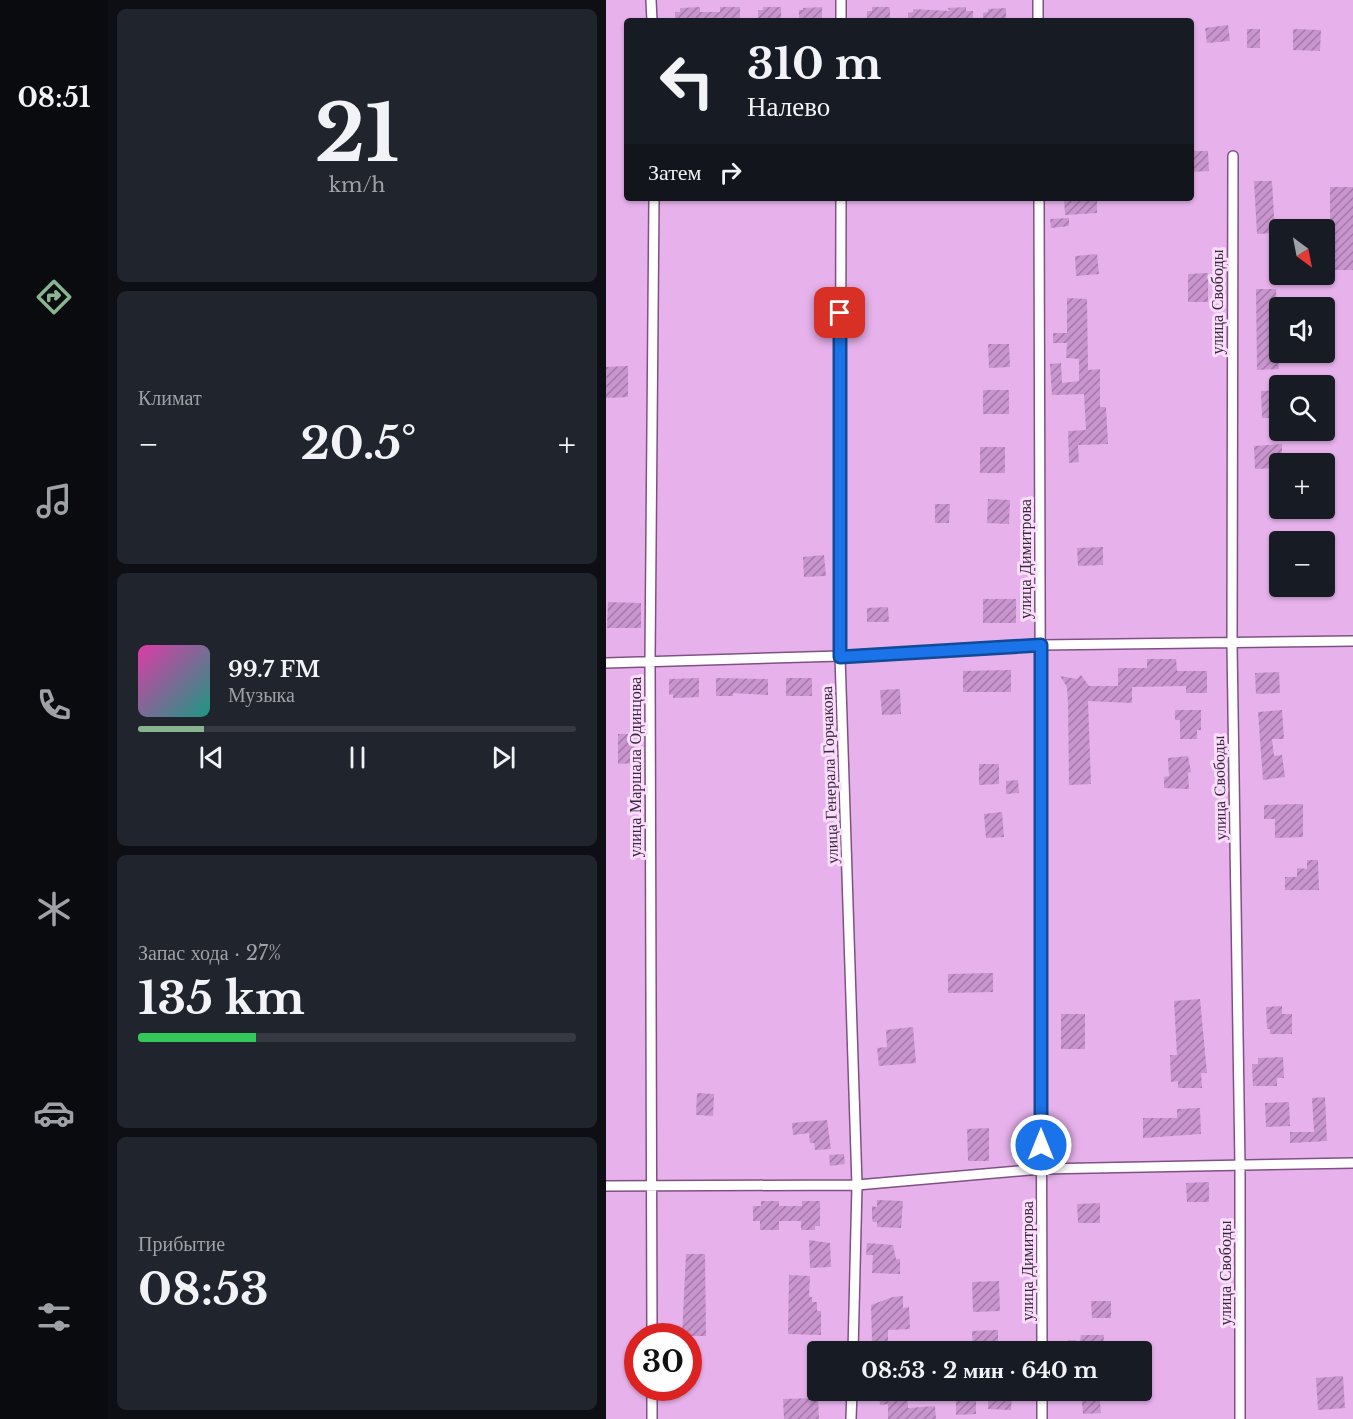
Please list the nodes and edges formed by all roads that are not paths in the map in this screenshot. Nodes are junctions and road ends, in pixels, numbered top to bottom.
1 (651, 0) edge
2 (841, 0) edge
3 (1038, 0) edge
4 (652, 18) edge
5 (841, 18) edge
6 (1038, 18) edge
7 (1233, 156) dead end
8 (654, 201) edge
9 (841, 201) edge
10 (1039, 201) edge
11 (1353, 641) edge
12 (1232, 644) junction
13 (1041, 645) junction
14 (840, 657) junction
15 (650, 660) junction
16 (606, 663) edge
17 (1353, 1163) edge
18 (1240, 1166) junction
19 (1041, 1169) junction
20 (857, 1185) junction
21 (606, 1186) edge
22 (651, 1187) junction
23 (652, 1323) edge
24 (853, 1341) edge
25 (1042, 1341) edge
26 (652, 1401) edge
27 (852, 1401) edge
28 (1042, 1401) edge
29 (652, 1419) edge
30 (851, 1419) edge
31 (1042, 1419) edge
32 (1240, 1419) edge

1 - 4 street
2 - 5 street
3 - 6 street
7 - 12 street, улица Свободы
8 - 15 street, улица Маршала Одинцова
9 - 14 street, улица Генерала Горчакова
10 - 13 street, улица Димитрова
11 - 12 street
12 - 13 street
12 - 18 street, улица Свободы
13 - 14 street
13 - 19 street, улица Димитрова
14 - 15 street
14 - 20 street, улица Генерала Горчакова
15 - 16 street
15 - 22 street, улица Маршала Одинцова
17 - 18 street
18 - 19 street
18 - 32 street, улица Свободы
19 - 20 street
19 - 25 street, улица Димитрова
20 - 22 street
20 - 24 street, улица Генерала Горчакова
21 - 22 street
22 - 23 street, улица Маршала Одинцова
26 - 29 street
27 - 30 street
28 - 31 street

